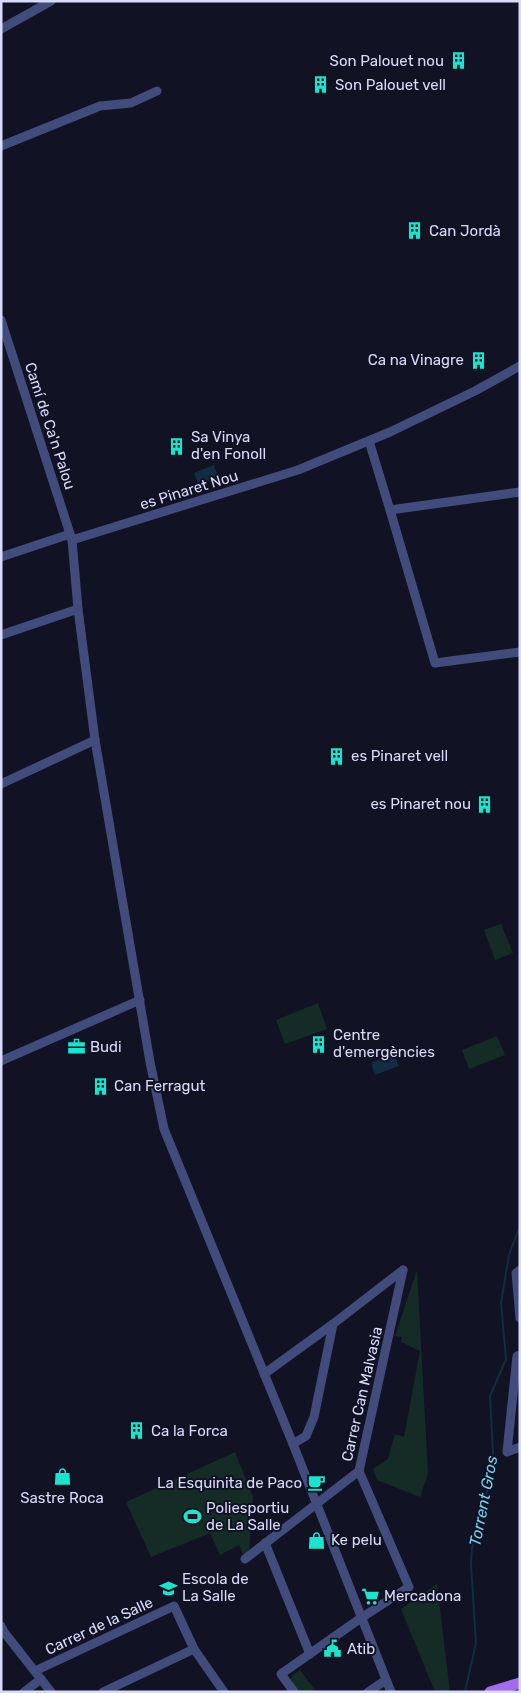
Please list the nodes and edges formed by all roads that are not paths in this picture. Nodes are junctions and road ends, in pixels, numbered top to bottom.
1 (51, 1) edge
2 (1, 29) edge
3 (157, 91) dead end
4 (1, 146) edge
5 (1, 320) edge
6 (520, 366) edge
7 (369, 441) junction
8 (520, 492) edge
9 (390, 510) junction
10 (71, 537) junction
11 (1, 557) edge
12 (78, 609) junction
13 (1, 635) edge
14 (520, 652) edge
15 (95, 740) junction
16 (1, 784) edge
17 (140, 1000) junction
18 (1, 1061) edge
19 (518, 1272) edge
20 (520, 1318) edge
21 (333, 1324) junction
22 (520, 1355) edge
23 (264, 1374) junction
24 (292, 1444) junction
25 (520, 1447) edge
26 (359, 1471) junction
27 (316, 1503) junction
28 (265, 1543) junction
29 (245, 1559) dead end
30 (361, 1618) junction
31 (1, 1626) edge
32 (194, 1649) junction
33 (310, 1654) junction
34 (38, 1675) junction
35 (386, 1680) junction
36 (520, 1683) edge
37 (24, 1692) edge
38 (51, 1692) edge
39 (102, 1692) edge
40 (224, 1692) edge
41 (294, 1692) edge
42 (368, 1692) edge
43 (391, 1692) edge
44 (490, 1692) edge

1 - 2 street
3 - 4 street
5 - 10 street, Camí de Ca'n Palou
6 - 7 street, es Pinaret Nou
7 - 9 street
7 - 10 street, es Pinaret Nou
8 - 9 street
9 - 14 street
10 - 11 street, es Pinaret Nou
10 - 12 street, Camí de Ca'n Palou
12 - 13 street
12 - 15 street, Camí de Ca'n Palou
15 - 16 street
15 - 17 street, Camí de Ca'n Palou
17 - 18 street
17 - 23 street, Camí de Ca'n Palou
19 - 20 street
21 - 23 street
21 - 24 street
21 - 26 street, Carrer Can Malvasia
22 - 25 street
23 - 24 street, Camí de Ca'n Palou
24 - 27 street, Camí de Ca'n Palou
26 - 27 street, Carrer Can Malvasia
26 - 30 street
27 - 28 street, Carrer Can Malvasia
27 - 30 street, Camí de Ca'n Palou
28 - 29 street, Carrer Can Malvasia
28 - 33 street
30 - 33 street
30 - 35 street, Camí de Ca'n Palou
31 - 34 street
32 - 34 street, Carrer de la Salle
32 - 39 street
32 - 40 street
33 - 41 street
34 - 37 street, Carrer de la Salle
34 - 38 street
35 - 42 street
35 - 43 street, Camí de Ca'n Palou
36 - 44 main road

